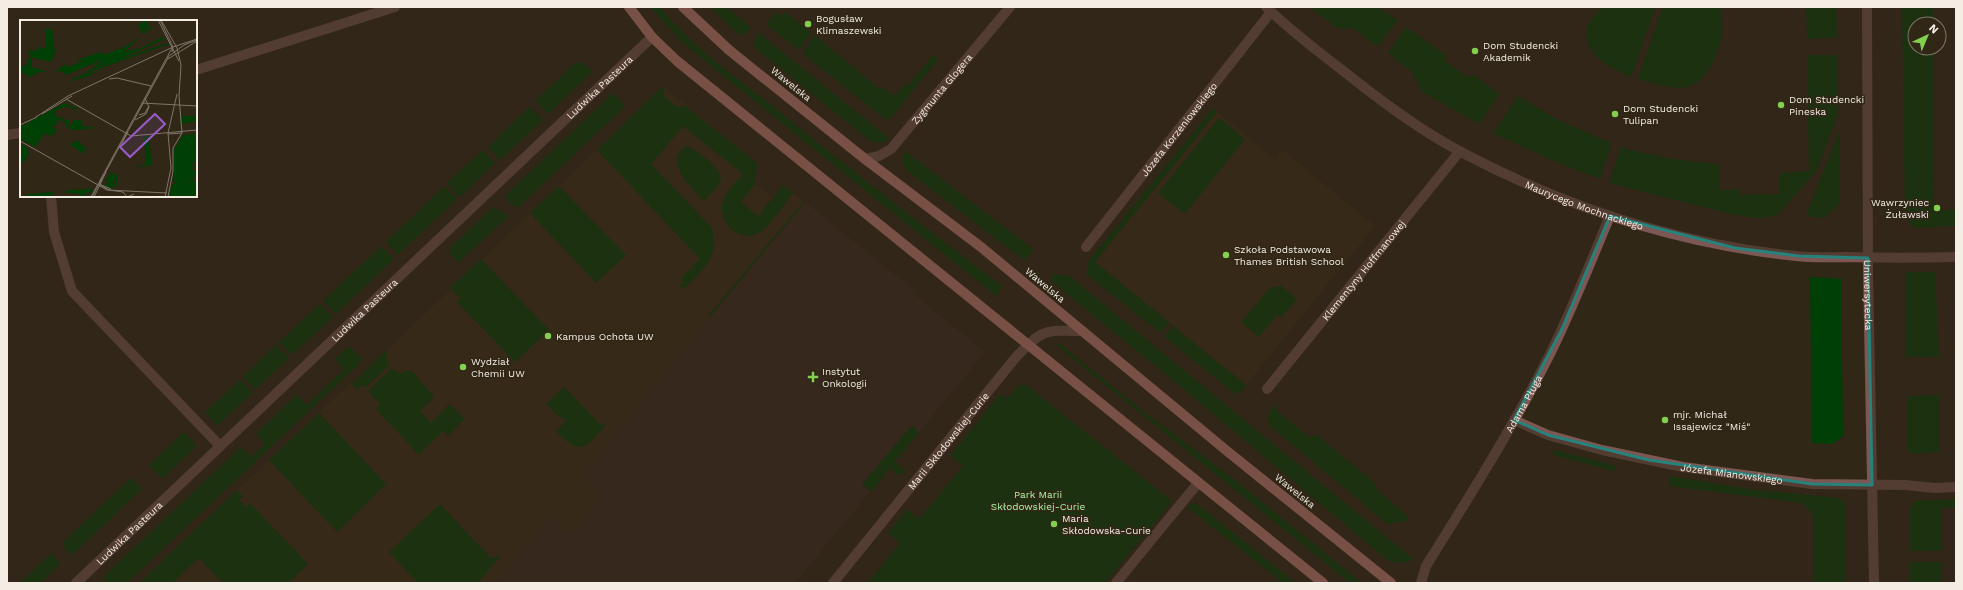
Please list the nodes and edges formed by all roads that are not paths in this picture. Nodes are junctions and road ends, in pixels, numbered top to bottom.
1 (395, 7) edge
2 (628, 7) edge
3 (683, 7) edge
4 (1010, 7) edge
5 (1867, 7) edge
6 (1269, 10) edge
7 (652, 36) junction
8 (197, 70) edge
9 (20, 133) edge
10 (7, 135) edge
11 (1460, 152) junction
12 (866, 160) junction
13 (51, 197) edge
14 (1610, 216) junction
15 (1086, 247) dead end
16 (1956, 257) edge
17 (1868, 258) junction
18 (1082, 331) junction
19 (1028, 345) junction
20 (1267, 389) dead end
21 (1514, 420) junction
22 (220, 446) junction
23 (1198, 483) junction
24 (1872, 484) junction
25 (1956, 487) edge
26 (76, 583) edge
27 (833, 583) edge
28 (1116, 583) edge
29 (1323, 583) edge
30 (1390, 583) edge
31 (1421, 583) edge
32 (1874, 583) edge

1 - 8 street
2 - 7 main road
3 - 12 main road, Wawelska
4 - 12 street, Zygmunta Glogera
5 - 17 street, Uniwersytecka
6 - 11 street, Maurycego Mochnackiego
6 - 15 street, Józefa Korzeniowskiego
7 - 19 main road
7 - 22 street, Ludwika Pasteura
9 - 10 street
11 - 14 street, Maurycego Mochnackiego
11 - 20 street, Klementyny Hoffmanowej
12 - 18 main road, Wawelska
13 - 22 street
14 - 17 street, Maurycego Mochnackiego
14 - 21 street, Adama Pługa
16 - 17 street, Maurycego Mochnackiego
17 - 24 street, Uniwersytecka
18 - 19 street, Marii Skłodowskiej-Curie
18 - 30 main road, Wawelska
19 - 23 main road
19 - 27 street, Marii Skłodowskiej-Curie
21 - 24 street, Józefa Mianowskiego
21 - 31 street, Adama Pługa
22 - 26 street, Ludwika Pasteura
23 - 28 street
23 - 29 main road
24 - 25 street, Józefa Mianowskiego
24 - 32 street, Uniwersytecka

